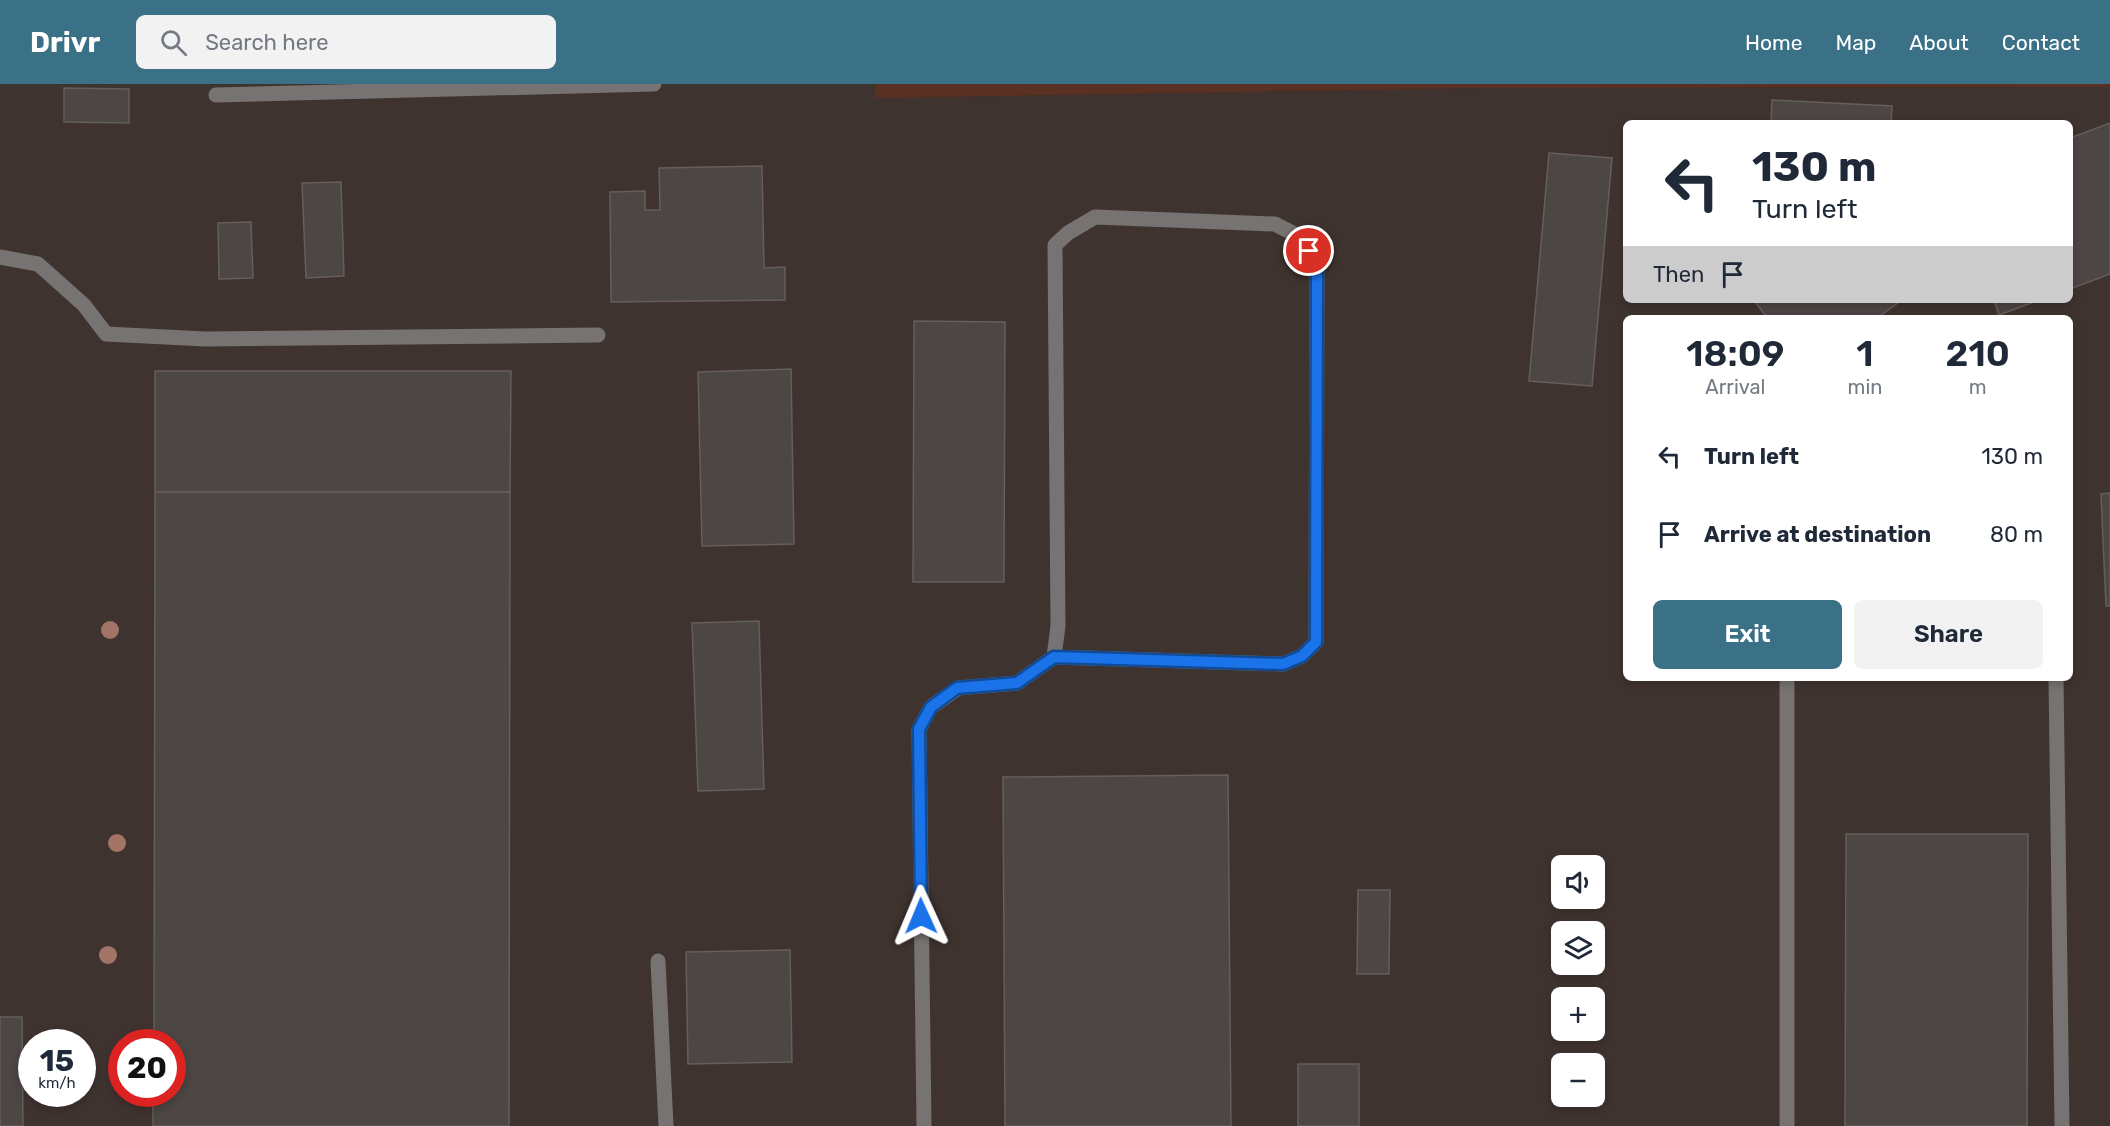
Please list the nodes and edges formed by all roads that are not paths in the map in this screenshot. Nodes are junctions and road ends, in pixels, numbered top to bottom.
1 (654, 84) edge
2 (216, 95) dead end
3 (0, 257) edge
4 (598, 335) dead end
5 (1054, 657) junction
6 (1787, 681) edge
7 (2056, 681) edge
8 (658, 960) dead end
9 (666, 1126) edge
10 (924, 1126) edge
11 (1787, 1126) edge
12 (2062, 1126) edge

1 - 2 lane
3 - 4 lane
5 - 5 lane
5 - 10 lane
6 - 11 lane
7 - 12 lane
8 - 9 lane

